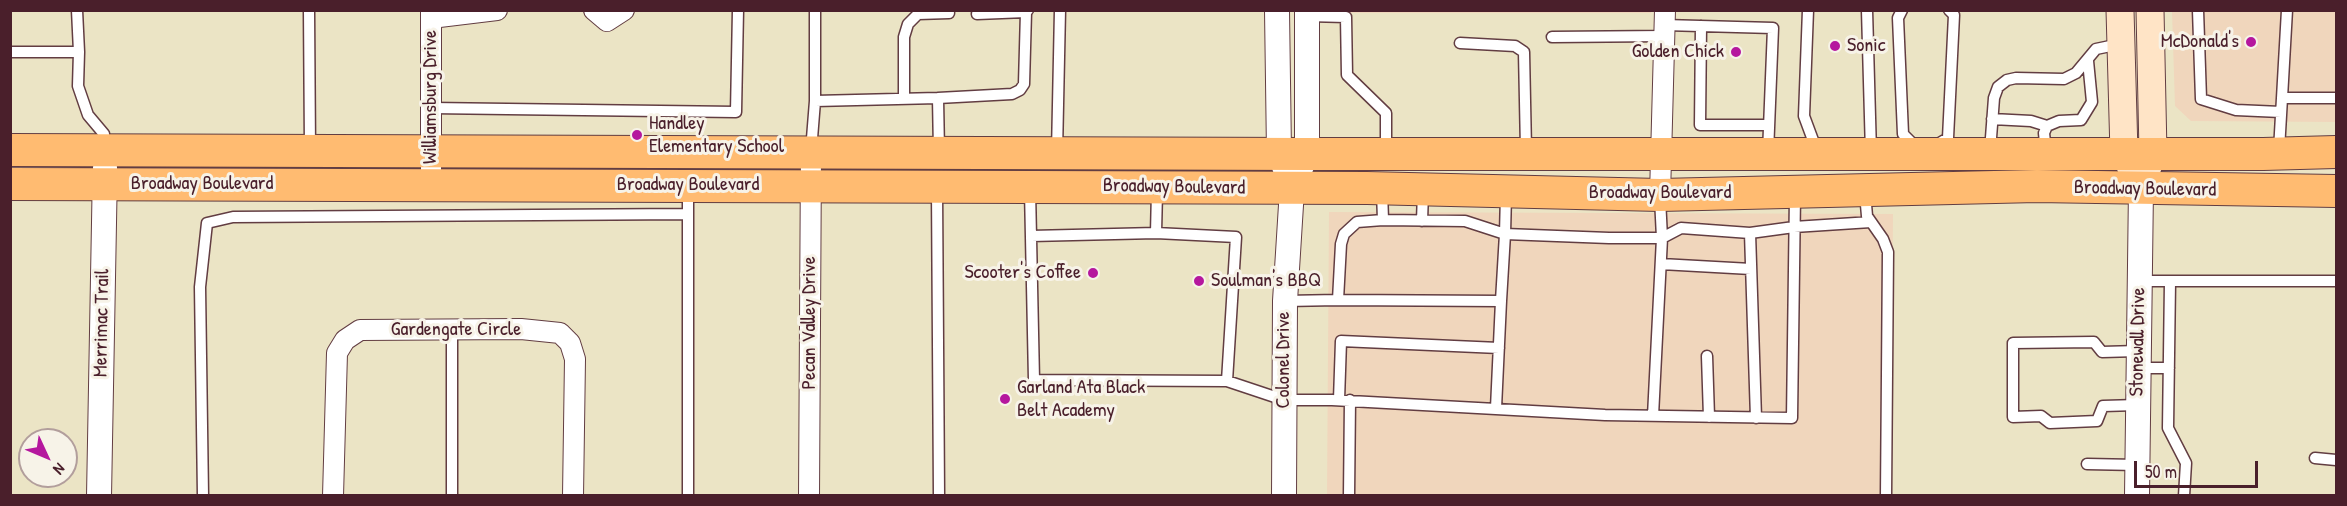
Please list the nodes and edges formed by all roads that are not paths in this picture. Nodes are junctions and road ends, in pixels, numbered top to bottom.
1 (77, 10) edge
2 (309, 10) edge
3 (497, 10) edge
4 (594, 10) edge
5 (624, 10) edge
6 (738, 10) edge
7 (815, 10) edge
8 (1060, 10) edge
9 (1277, 10) edge
10 (1808, 10) edge
11 (1868, 10) edge
12 (1902, 10) edge
13 (1949, 10) edge
14 (2120, 10) edge
15 (2151, 10) edge
16 (2198, 10) edge
17 (2287, 10) edge
18 (1027, 11) edge
19 (949, 13) dead end
20 (1307, 13) edge
21 (431, 14) edge
22 (976, 14) dead end
23 (1664, 24) edge
24 (1701, 26) junction
25 (1551, 38) dead end
26 (1460, 43) dead end
27 (2120, 44) junction
28 (10, 52) edge
29 (79, 52) junction
30 (2088, 61) junction
31 (939, 98) junction
32 (2282, 98) junction
33 (2337, 98) edge
34 (904, 99) junction
35 (815, 101) junction
36 (431, 108) junction
37 (2281, 112) junction
38 (1992, 119) junction
39 (1721, 139) junction
40 (1768, 139) junction
41 (2047, 139) junction
42 (310, 149) junction
43 (10, 150) edge
44 (105, 150) junction
45 (430, 150) junction
46 (812, 151) junction
47 (939, 152) junction
48 (1057, 152) junction
49 (2337, 152) edge
50 (1517, 153) junction
51 (1660, 153) junction
52 (1818, 153) junction
53 (1871, 153) junction
54 (1990, 153) junction
55 (2138, 153) junction
56 (1293, 154) junction
57 (1386, 154) junction
58 (1923, 154) junction
59 (2279, 154) junction
60 (105, 183) junction
61 (10, 184) edge
62 (431, 184) junction
63 (811, 186) junction
64 (937, 186) junction
65 (1043, 187) junction
66 (1157, 187) junction
67 (1382, 188) junction
68 (2141, 188) junction
69 (1292, 189) junction
70 (1424, 189) junction
71 (1921, 189) junction
72 (1865, 190) junction
73 (1506, 191) junction
74 (1795, 191) junction
75 (2337, 191) edge
76 (1660, 195) junction
77 (688, 200) junction
78 (1383, 220) junction
79 (1422, 221) junction
80 (1871, 222) junction
81 (1794, 227) junction
82 (1156, 233) junction
83 (1750, 233) junction
84 (1505, 234) junction
85 (1031, 236) junction
86 (1662, 238) junction
87 (1661, 264) junction
88 (1751, 269) junction
89 (2139, 281) junction
90 (2337, 281) edge
91 (2170, 282) junction
92 (1338, 300) junction
93 (1285, 301) junction
94 (1502, 301) junction
95 (452, 330) junction
96 (1499, 348) junction
97 (1707, 356) dead end
98 (2138, 359) junction
99 (2169, 368) junction
100 (1227, 381) junction
101 (1284, 400) junction
102 (1344, 400) junction
103 (2138, 405) junction
104 (1496, 408) junction
105 (1653, 416) junction
106 (1709, 417) junction
107 (1756, 418) junction
108 (2315, 458) dead end
109 (2337, 460) edge
110 (2087, 464) dead end
111 (2138, 465) junction
112 (99, 495) edge
113 (203, 495) edge
114 (333, 495) edge
115 (452, 495) edge
116 (573, 495) edge
117 (688, 495) edge
118 (809, 495) edge
119 (939, 495) edge
120 (1284, 495) edge
121 (1349, 495) edge
122 (1886, 495) edge
123 (2137, 495) edge
124 (2184, 495) edge

1 - 29 lane
2 - 42 lane
3 - 21 street
4 - 5 street
6 - 36 lane
7 - 35 lane
8 - 48 lane
9 - 56 street, Colonel Drive
10 - 52 lane
11 - 53 lane
12 - 58 lane
13 - 58 lane
14 - 27 main road
15 - 55 main road
16 - 37 lane
17 - 32 lane
18 - 22 lane
18 - 31 lane
19 - 34 lane
20 - 56 street, Colonel Drive
20 - 57 lane
21 - 36 street, Williamsburg Drive
23 - 24 lane
23 - 25 lane
23 - 51 street
24 - 39 lane
24 - 40 lane
26 - 50 lane
27 - 30 lane
27 - 55 main road
28 - 29 lane
29 - 44 lane
30 - 38 lane
30 - 41 lane
31 - 34 lane
31 - 47 lane
32 - 33 lane
32 - 37 lane
34 - 35 lane
35 - 46 lane
36 - 45 street, Williamsburg Drive
37 - 59 lane
38 - 41 lane
38 - 54 lane
39 - 40 main road, Broadway Boulevard
39 - 51 main road, Broadway Boulevard
40 - 52 main road, Broadway Boulevard
41 - 54 main road, Broadway Boulevard
41 - 55 main road, Broadway Boulevard
42 - 44 main road, Broadway Boulevard
42 - 45 main road, Broadway Boulevard
43 - 44 main road, Broadway Boulevard
44 - 60 street, Merrimac Trail
45 - 46 main road, Broadway Boulevard
45 - 62 street, Williamsburg Drive
46 - 47 main road, Broadway Boulevard
46 - 63 street, Pecan Valley Drive
47 - 48 main road, Broadway Boulevard
48 - 56 main road, Broadway Boulevard
48 - 65 main road
49 - 59 main road, Broadway Boulevard
50 - 51 main road, Broadway Boulevard
50 - 57 main road, Broadway Boulevard
50 - 73 main road
51 - 76 street
52 - 53 main road, Broadway Boulevard
53 - 58 main road, Broadway Boulevard
54 - 58 main road, Broadway Boulevard
55 - 59 main road, Broadway Boulevard
55 - 68 main road
56 - 57 main road, Broadway Boulevard
56 - 69 street, Colonel Drive
58 - 71 main road
60 - 61 main road, Broadway Boulevard
60 - 62 main road, Broadway Boulevard
60 - 112 street, Merrimac Trail
62 - 77 main road, Broadway Boulevard
63 - 64 main road, Broadway Boulevard
63 - 77 main road, Broadway Boulevard
63 - 118 street, Pecan Valley Drive
64 - 65 main road, Broadway Boulevard
64 - 119 lane
65 - 66 main road, Broadway Boulevard
65 - 85 lane
66 - 69 main road, Broadway Boulevard
66 - 82 lane
67 - 69 main road, Broadway Boulevard
67 - 70 main road, Broadway Boulevard
67 - 78 lane
68 - 71 main road, Broadway Boulevard
68 - 75 main road, Broadway Boulevard
68 - 89 street, Stonewall Drive
69 - 93 street, Colonel Drive
70 - 73 main road, Broadway Boulevard
70 - 79 lane
71 - 72 main road, Broadway Boulevard
72 - 74 main road, Broadway Boulevard
72 - 80 lane
73 - 76 main road, Broadway Boulevard
73 - 84 lane
74 - 76 main road, Broadway Boulevard
74 - 81 lane
76 - 86 lane
77 - 113 lane
77 - 117 lane
78 - 79 lane
78 - 92 lane
79 - 84 lane
80 - 81 lane
80 - 122 lane
81 - 83 lane
81 - 107 lane
82 - 85 lane
82 - 100 lane
83 - 86 lane
83 - 88 lane
84 - 86 lane
84 - 94 lane
85 - 100 lane
86 - 87 lane
87 - 88 lane
87 - 105 lane
88 - 107 lane
89 - 91 lane
89 - 98 street, Stonewall Drive
90 - 91 lane
91 - 99 lane
92 - 93 lane
92 - 94 lane
93 - 101 street, Colonel Drive
94 - 96 lane
95 - 114 street, Gardengate Circle
95 - 115 lane
95 - 116 street, Gardengate Circle
96 - 102 lane
96 - 104 lane
97 - 106 lane
98 - 99 lane
98 - 103 street, Stonewall Drive
98 - 103 lane
99 - 124 lane
100 - 101 lane
101 - 102 lane
101 - 120 street, Colonel Drive
102 - 104 lane
102 - 121 lane
103 - 111 street, Stonewall Drive
104 - 105 lane
105 - 106 lane
106 - 107 lane
108 - 109 lane
110 - 111 lane
111 - 123 street, Stonewall Drive

